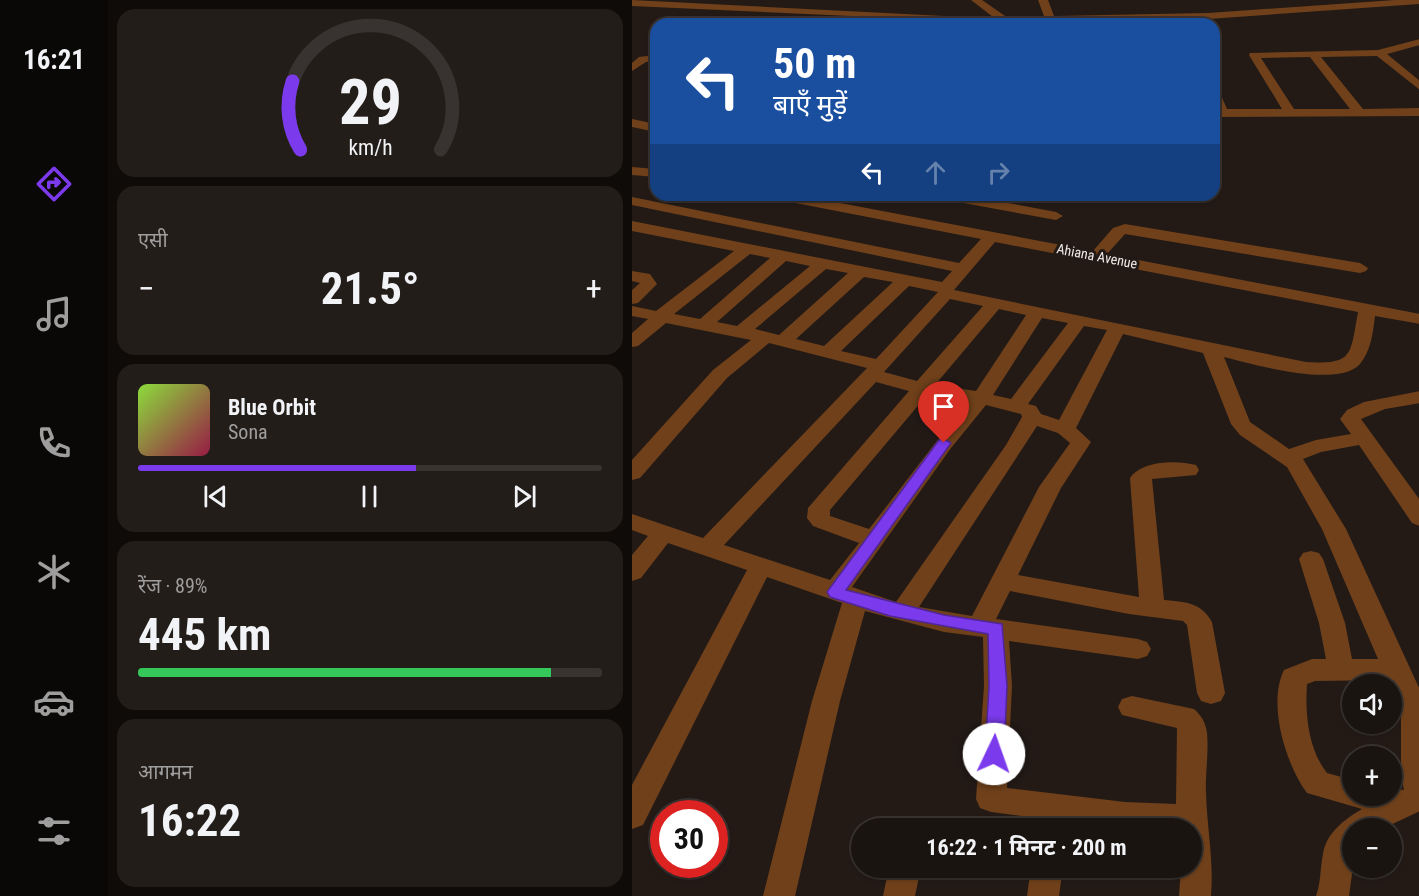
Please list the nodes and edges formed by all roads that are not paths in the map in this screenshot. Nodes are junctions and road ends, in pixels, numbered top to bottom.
1 (773, 0) edge
2 (976, 0) edge
3 (1043, 0) edge
4 (632, 1) edge
5 (1400, 1) edge
6 (1420, 1) edge
7 (1223, 2) dead end
8 (1330, 3) edge
9 (757, 8) junction
10 (1416, 11) edge
11 (1239, 13) junction
12 (744, 18) edge
13 (912, 18) edge
14 (989, 18) edge
15 (1002, 18) edge
16 (1042, 18) edge
17 (1050, 18) joint
18 (1419, 45) edge
19 (1380, 53) junction
20 (1313, 54) junction
21 (650, 58) edge
22 (632, 69) edge
23 (1420, 87) edge
24 (1360, 112) junction
25 (1420, 112) edge
26 (1220, 113) edge
27 (1291, 113) junction
28 (632, 123) edge
29 (650, 127) edge
30 (632, 171) edge
31 (650, 172) edge
32 (632, 201) edge
33 (811, 201) edge
34 (838, 201) edge
35 (975, 201) edge
36 (831, 206) junction
37 (1056, 216) dead end
38 (632, 226) edge
39 (992, 236) junction
40 (748, 248) junction
41 (1097, 255) junction
42 (782, 256) junction
43 (822, 264) junction
44 (1360, 268) dead end
45 (964, 269) junction
46 (859, 272) junction
47 (632, 276) edge
48 (905, 281) junction
49 (946, 291) junction
50 (632, 300) edge
51 (995, 303) junction
52 (1367, 309) junction
53 (632, 311) edge
54 (1037, 312) junction
55 (661, 316) junction
56 (1420, 319) edge
57 (1078, 321) junction
58 (704, 325) junction
59 (1118, 327) junction
60 (741, 332) junction
61 (775, 339) junction
62 (632, 342) edge
63 (1211, 349) junction
64 (828, 352) junction
65 (876, 371) junction
66 (920, 388) junction
67 (1420, 397) edge
68 (981, 398) junction
69 (1024, 412) junction
70 (1065, 429) junction
71 (1363, 438) junction
72 (1287, 458) junction
73 (1188, 470) dead end
74 (632, 474) edge
75 (1413, 498) edge
76 (1420, 518) edge
77 (632, 522) edge
78 (664, 532) junction
79 (874, 539) junction
80 (707, 548) junction
81 (1311, 559) dead end
82 (761, 566) junction
83 (632, 572) edge
84 (1002, 581) junction
85 (846, 596) junction
86 (1152, 606) junction
87 (902, 612) junction
88 (987, 628) junction
89 (1138, 649) dead end
90 (1398, 669) junction
91 (1341, 670) junction
92 (1211, 693) dead end
93 (1132, 707) dead end
94 (1342, 791) edge
95 (1414, 798) edge
96 (632, 815) edge
97 (1169, 818) edge
98 (1191, 818) edge
99 (1373, 818) edge
100 (1342, 847) edge
101 (903, 878) edge
102 (1196, 878) edge
103 (779, 896) edge
104 (899, 896) edge
105 (1195, 896) edge
106 (1332, 896) edge

1 - 9 street
2 - 15 street
3 - 17 street
4 - 9 street
5 - 6 street
5 - 8 street
5 - 10 street
5 - 11 street
7 - 11 street
8 - 11 street
9 - 12 street
9 - 13 street
9 - 14 street
11 - 16 street
11 - 17 street
18 - 19 street
19 - 20 street
19 - 23 street
20 - 24 street
20 - 27 street
21 - 22 street
24 - 25 street
24 - 27 street
26 - 27 street
28 - 29 street
30 - 31 street
32 - 45 street
33 - 36 street, Ahiana Avenue
34 - 36 street
35 - 37 street
36 - 39 street, Ahiana Avenue
38 - 40 street
39 - 41 street, Ahiana Avenue
39 - 45 street
40 - 42 street
40 - 55 street
41 - 44 street
41 - 52 street, Ahiana Avenue
42 - 43 street
42 - 58 street
43 - 46 street
43 - 60 street
45 - 49 street
46 - 48 street
46 - 61 street
47 - 50 street
48 - 49 street
48 - 64 street
49 - 51 street
49 - 65 street
51 - 54 street
51 - 66 street
52 - 56 street, Ahiana Avenue
52 - 63 street
53 - 55 street
54 - 57 street
54 - 68 street
55 - 58 street
55 - 62 street
57 - 59 street
57 - 69 street
58 - 60 street
59 - 63 street
59 - 70 street
60 - 61 street
61 - 64 street
61 - 74 street
63 - 72 street
64 - 65 street
65 - 66 street
65 - 80 street
66 - 68 street
66 - 79 street
67 - 71 street
68 - 69 street
68 - 79 street
69 - 70 street
69 - 87 street
70 - 84 street
71 - 72 street
71 - 75 street
72 - 90 street
73 - 86 street
75 - 76 street
77 - 78 street
78 - 80 street
78 - 83 street
79 - 85 street
80 - 82 street
81 - 91 street
82 - 85 street
82 - 96 street
84 - 86 street
84 - 88 street
85 - 87 street
85 - 103 street
86 - 92 street
87 - 88 street
88 - 89 street
88 - 97 street
90 - 91 street
90 - 95 street
91 - 94 street
93 - 98 street
95 - 99 street
100 - 106 street
101 - 104 street
102 - 105 street

